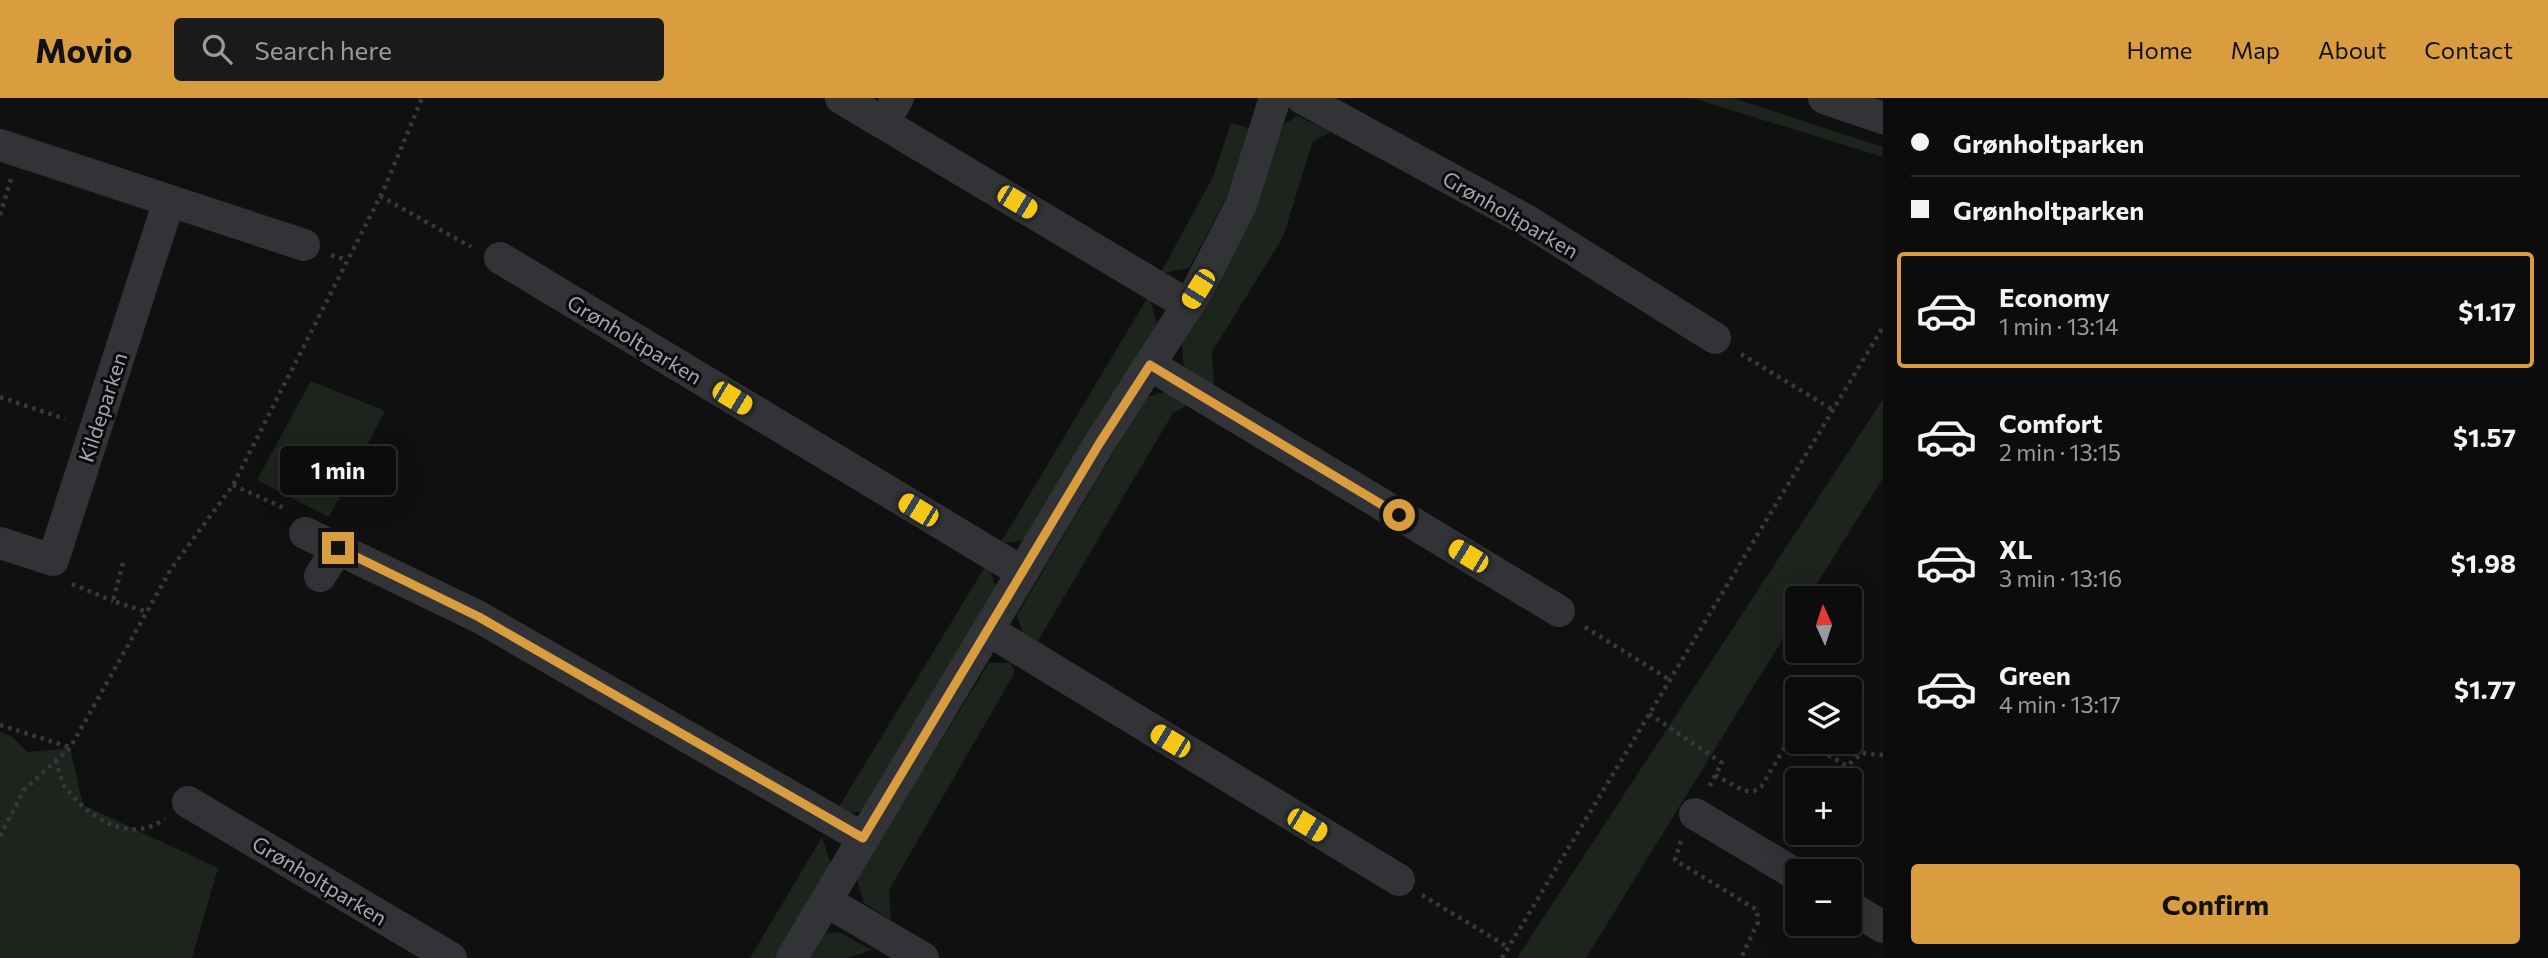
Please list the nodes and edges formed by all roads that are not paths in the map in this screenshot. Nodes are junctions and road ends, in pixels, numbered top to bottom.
1 (841, 98) edge
2 (1275, 98) edge
3 (1302, 98) edge
4 (1824, 98) edge
5 (891, 110) edge
6 (1883, 118) edge
7 (0, 145) edge
8 (169, 201) junction
9 (304, 245) dead end
10 (500, 258) road end
11 (1188, 305) junction
12 (1715, 338) road end
13 (1150, 365) junction
14 (305, 533) road end
15 (0, 543) edge
16 (338, 548) junction
17 (1022, 572) junction
18 (320, 576) dead end
19 (1559, 611) road end
20 (988, 630) junction
21 (188, 802) road end
22 (1695, 814) dead end
23 (863, 838) junction
24 (1785, 868) edge
25 (1399, 880) road end
26 (826, 901) junction
27 (1862, 914) edge
28 (1883, 927) edge
29 (451, 958) edge
30 (792, 958) edge
31 (923, 958) edge

1 - 5 street
2 - 11 street
3 - 12 street, Grønholtparken
4 - 6 street
5 - 11 street
7 - 8 street
8 - 9 street
8 - 15 street, Kildeparken
10 - 17 street, Grønholtparken
11 - 13 street
13 - 17 street
13 - 19 street
14 - 16 street
16 - 18 street
16 - 23 street
17 - 20 street
20 - 23 street
20 - 25 street
21 - 29 street, Grønholtparken
22 - 24 street
23 - 26 street
26 - 30 street
26 - 31 street
27 - 28 street

